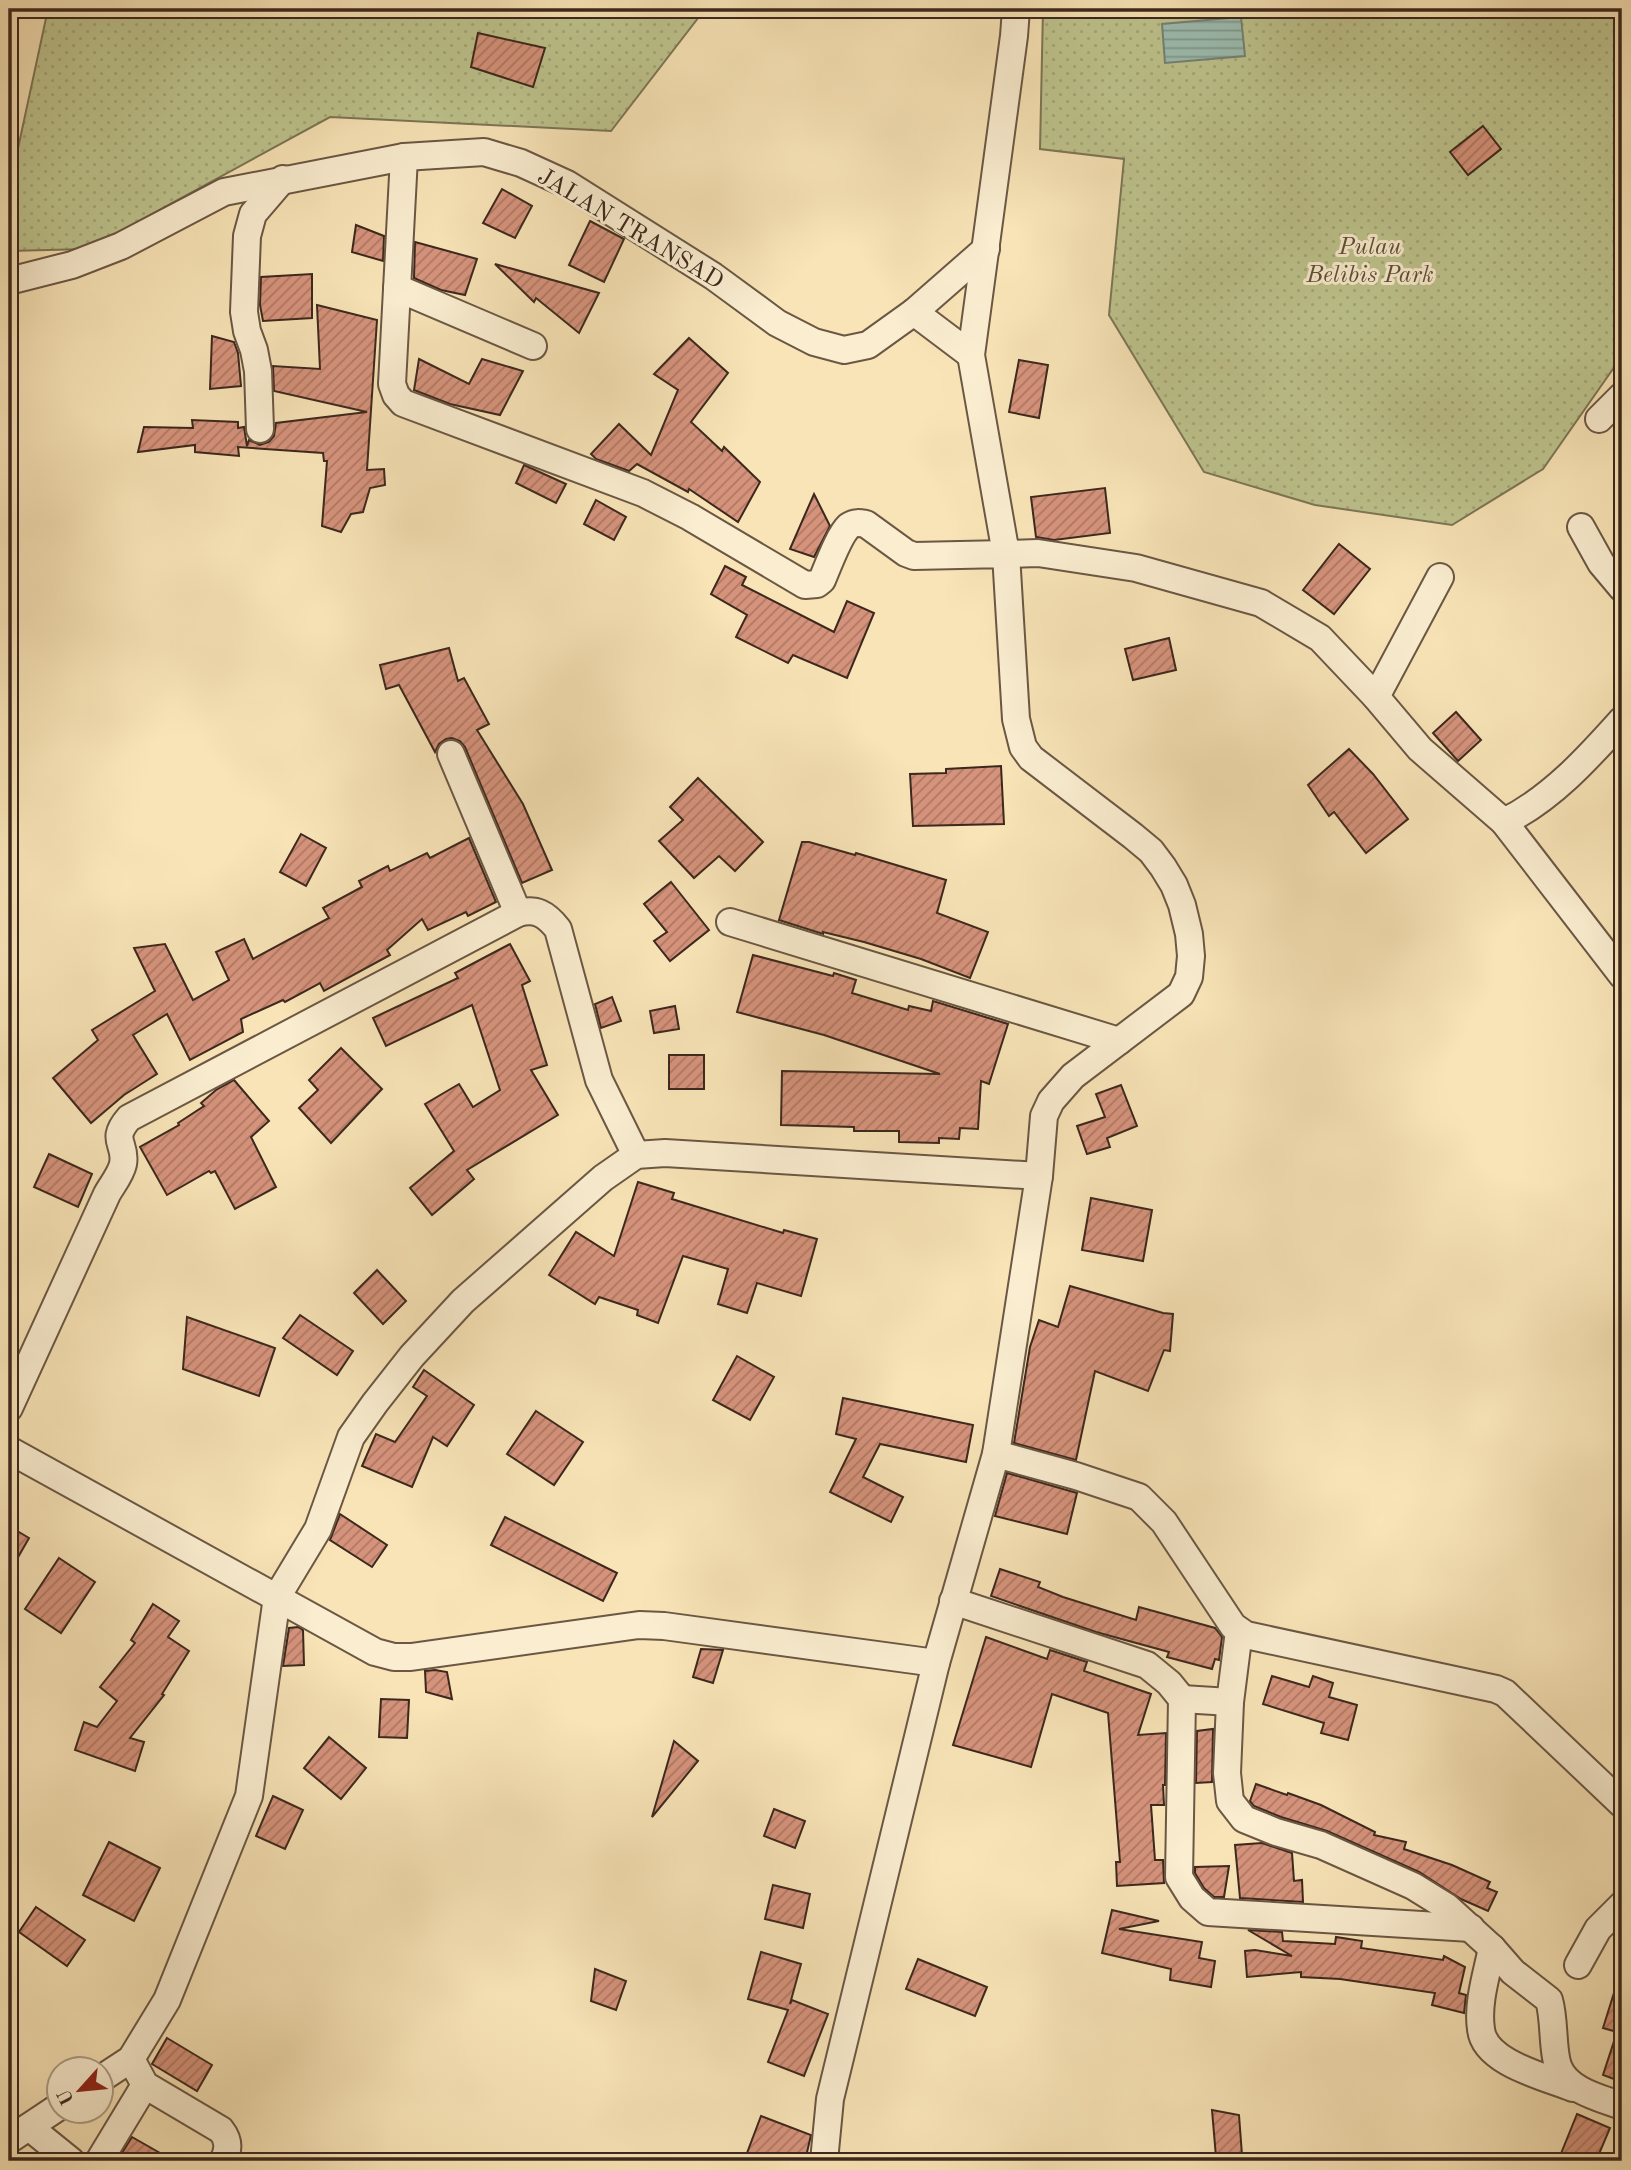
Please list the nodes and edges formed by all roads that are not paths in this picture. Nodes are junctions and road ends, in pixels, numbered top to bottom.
1 (1016, 9) edge
2 (404, 157) junction
3 (283, 179) junction
4 (985, 249) junction
5 (9, 281) edge
6 (397, 288) junction
7 (914, 312) junction
8 (533, 346) dead end
9 (971, 355) junction
10 (1622, 396) edge
11 (1599, 419) dead end
12 (260, 429) dead end
13 (1581, 527) dead end
14 (1006, 554) junction
15 (1440, 577) dead end
16 (1622, 589) edge
17 (1376, 697) junction
18 (1622, 720) edge
19 (451, 754) dead end
20 (1504, 822) junction
21 (518, 913) junction
22 (730, 922) dead end
23 (1622, 975) edge
24 (1119, 1041) junction
25 (636, 1155) junction
26 (1039, 1176) junction
27 (9, 1408) edge
28 (9, 1450) edge
29 (996, 1454) junction
30 (277, 1597) junction
31 (953, 1601) junction
32 (1239, 1631) junction
33 (936, 1663) junction
34 (1182, 1699) junction
35 (1230, 1702) junction
36 (1622, 1804) edge
37 (1622, 1905) edge
38 (1471, 1928) junction
39 (1492, 1948) junction
40 (1577, 1965) dead end
41 (131, 2059) junction
42 (116, 2069) edge
43 (145, 2085) junction
44 (1581, 2091) junction
45 (1622, 2106) edge
46 (46, 2115) edge
47 (19, 2133) edge
48 (71, 2161) edge
49 (99, 2161) edge
50 (223, 2161) edge
51 (824, 2161) edge

1 - 4 street
2 - 3 street, JALAN TRANSAD
2 - 6 street
2 - 7 street, JALAN TRANSAD
3 - 5 street, JALAN TRANSAD
3 - 12 street
4 - 7 street, JALAN TRANSAD
4 - 9 street
6 - 8 street
6 - 14 street
7 - 9 street
9 - 14 street
10 - 11 street
13 - 16 street
14 - 17 street
14 - 24 street
15 - 17 street
17 - 20 street
18 - 20 street
19 - 21 street
20 - 23 street
21 - 25 street
21 - 27 street
22 - 24 street
24 - 26 street
25 - 26 street
25 - 30 street
26 - 29 street
28 - 30 street
29 - 31 street
29 - 32 street
30 - 33 street
30 - 41 street
31 - 33 street
31 - 34 street
32 - 35 street
32 - 36 street
33 - 51 street
34 - 35 street
34 - 38 street
35 - 38 street
37 - 40 street
38 - 39 street
39 - 44 street
39 - 44 street
41 - 42 street
41 - 43 street
43 - 49 street
43 - 50 street
44 - 45 street
46 - 47 street
47 - 48 street

